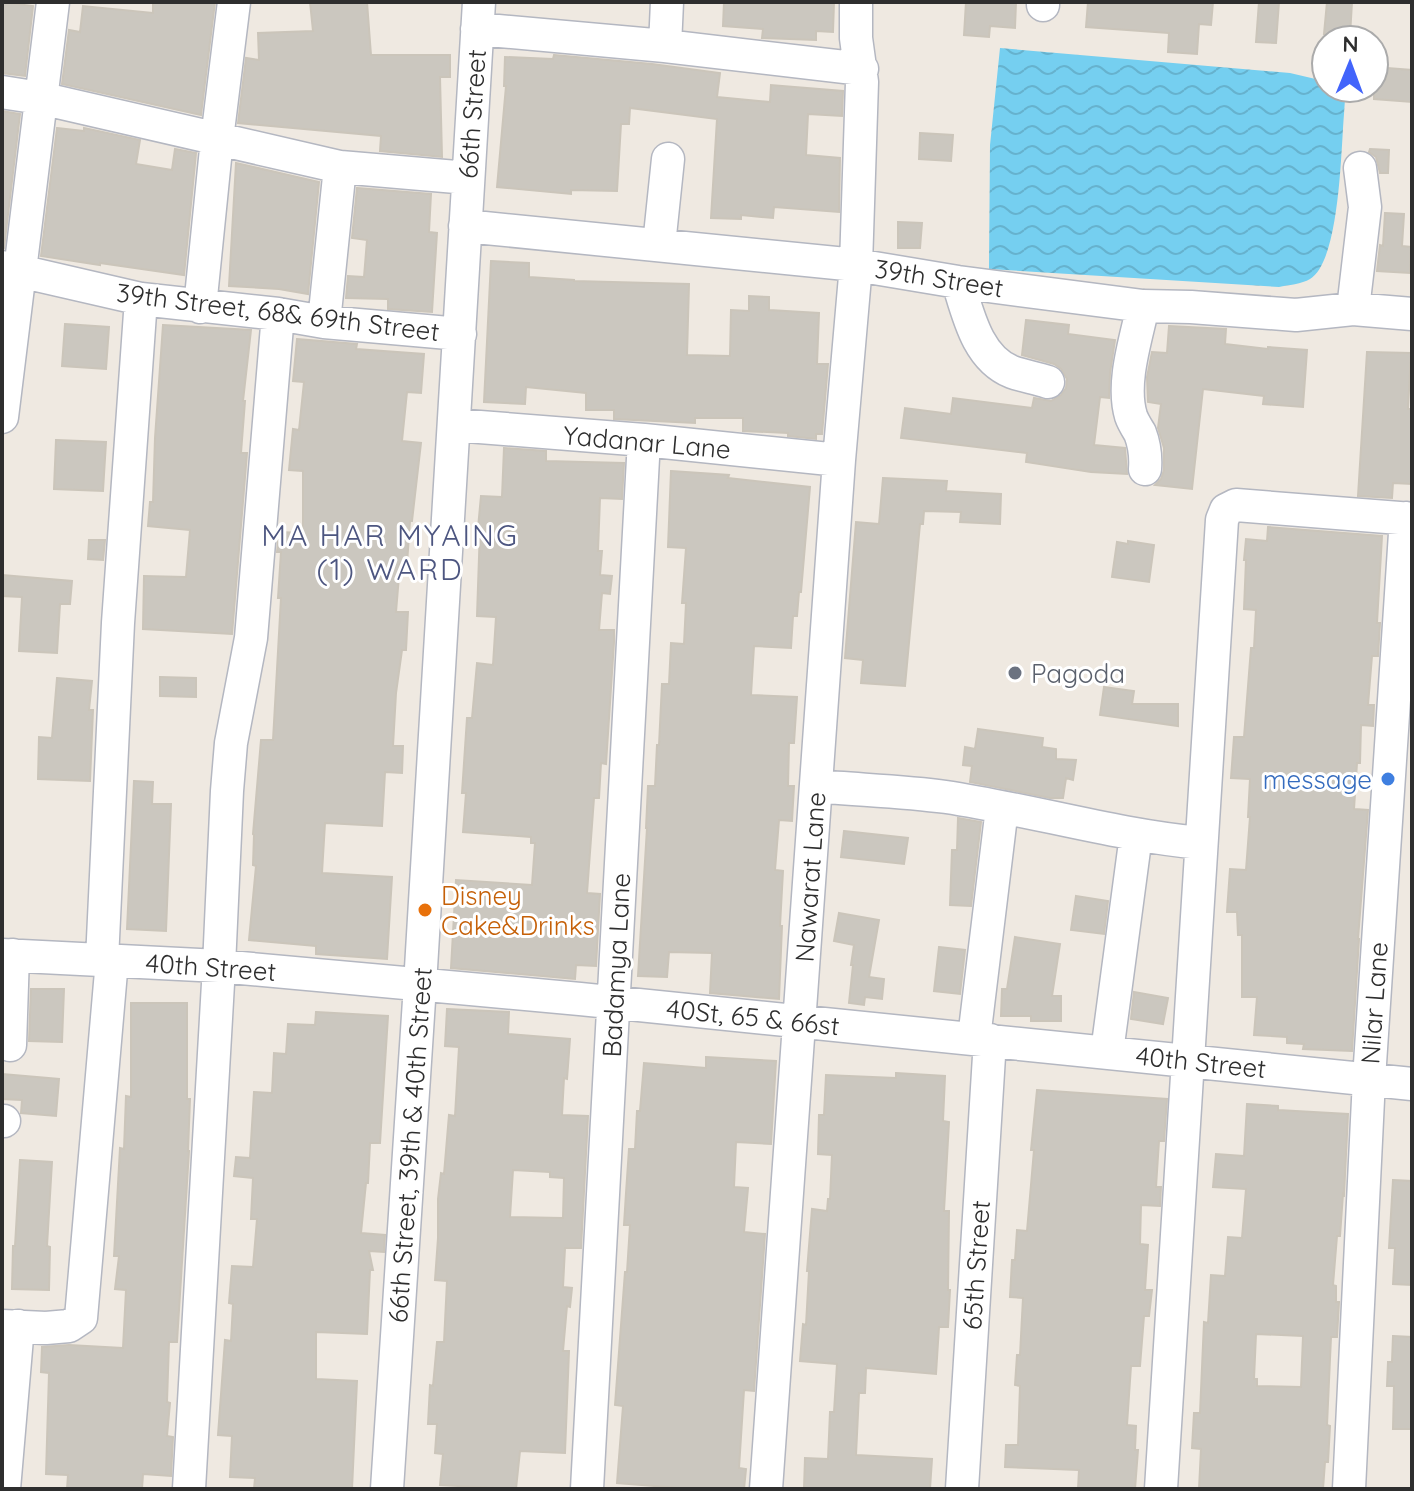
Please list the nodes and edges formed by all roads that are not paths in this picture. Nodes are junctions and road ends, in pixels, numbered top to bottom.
1 (53, 2) edge
2 (234, 2) edge
3 (667, 2) edge
4 (856, 2) edge
5 (478, 15) edge
6 (665, 46) junction
7 (862, 69) junction
8 (2, 92) edge
9 (40, 98) junction
10 (217, 139) junction
11 (668, 159) dead end
12 (340, 167) junction
13 (1360, 168) dead end
14 (468, 178) junction
15 (465, 226) junction
16 (659, 245) junction
17 (856, 265) junction
18 (10, 269) edge
19 (958, 282) junction
20 (141, 299) junction
21 (1143, 306) junction
22 (200, 307) junction
23 (1353, 309) junction
24 (278, 314) junction
25 (1412, 314) edge
26 (324, 322) junction
27 (460, 334) junction
28 (5, 369) edge
29 (1048, 382) dead end
30 (2, 417) edge
31 (454, 425) junction
32 (644, 440) junction
33 (839, 460) junction
34 (1145, 469) dead end
35 (1409, 518) edge
36 (816, 786) junction
37 (1002, 808) junction
38 (1136, 835) junction
39 (1201, 843) junction
40 (7, 955) edge
41 (107, 960) junction
42 (219, 966) junction
43 (420, 985) junction
44 (614, 1002) junction
45 (799, 1021) junction
46 (982, 1039) junction
47 (10, 1045) dead end
48 (1107, 1052) junction
49 (1187, 1060) junction
50 (1369, 1079) junction
51 (1412, 1084) edge
52 (10, 1326) edge
53 (4, 1489) edge
54 (189, 1489) edge
55 (387, 1489) edge
56 (587, 1489) edge
57 (766, 1489) edge
58 (962, 1489) edge
59 (1161, 1489) edge
60 (1349, 1489) edge

1 - 9 street
2 - 10 street
3 - 6 street
4 - 7 street, Nawarat Lane
5 - 6 street
5 - 14 street, 66th Street
6 - 7 street
7 - 17 street, Nawarat Lane
8 - 9 street
9 - 10 street
9 - 18 street
10 - 12 street
10 - 22 street
11 - 16 street
12 - 14 street
12 - 26 street
13 - 23 street
14 - 15 street, 66th Street
15 - 16 street, 39th Street
15 - 27 street, 66th Street, 39th & 40th Street
16 - 17 street, 39th Street
17 - 19 street, 39th Street
17 - 33 street, Nawarat Lane
18 - 20 street, 39th Street, 68& 69th Street
18 - 28 street
19 - 21 street, 39th Street
19 - 29 street
20 - 22 street, 39th Street, 68& 69th Street
20 - 41 street
21 - 23 street, 39th Street
21 - 34 street
22 - 24 street, 39th Street, 68& 69th Street
23 - 25 street, 39th Street
24 - 26 street, 39th Street, 68& 69th Street
24 - 42 street
26 - 27 street, 39th Street, 68& 69th Street
27 - 31 street, 66th Street, 39th & 40th Street
28 - 30 street
31 - 32 street, Yadanar Lane
31 - 43 street, 66th Street, 39th & 40th Street
32 - 33 street, Yadanar Lane
32 - 44 street, Badamya Lane
33 - 36 street, Nawarat Lane
35 - 39 street
35 - 50 street, Nilar Lane
36 - 37 street
36 - 45 street, Nawarat Lane
37 - 38 street
37 - 46 street, 65th Street
38 - 39 street
38 - 48 street
39 - 49 street
40 - 41 street, 40th Street
40 - 47 street
41 - 42 street, 40th Street
41 - 52 street
42 - 43 street, 40th Street
42 - 54 street
43 - 44 street, 40St, 65 & 66st
43 - 55 street, 66th Street, 39th & 40th Street
44 - 45 street, 40St, 65 & 66st
44 - 56 street, Badamya Lane
45 - 46 street, 40St, 65 & 66st
45 - 57 street, Nawarat Lane
46 - 48 street, 40th Street
46 - 58 street, 65th Street
48 - 49 street, 40th Street
49 - 50 street, 40th Street
49 - 59 street
50 - 51 street, 40th Street
50 - 60 street, Nilar Lane
52 - 53 street

